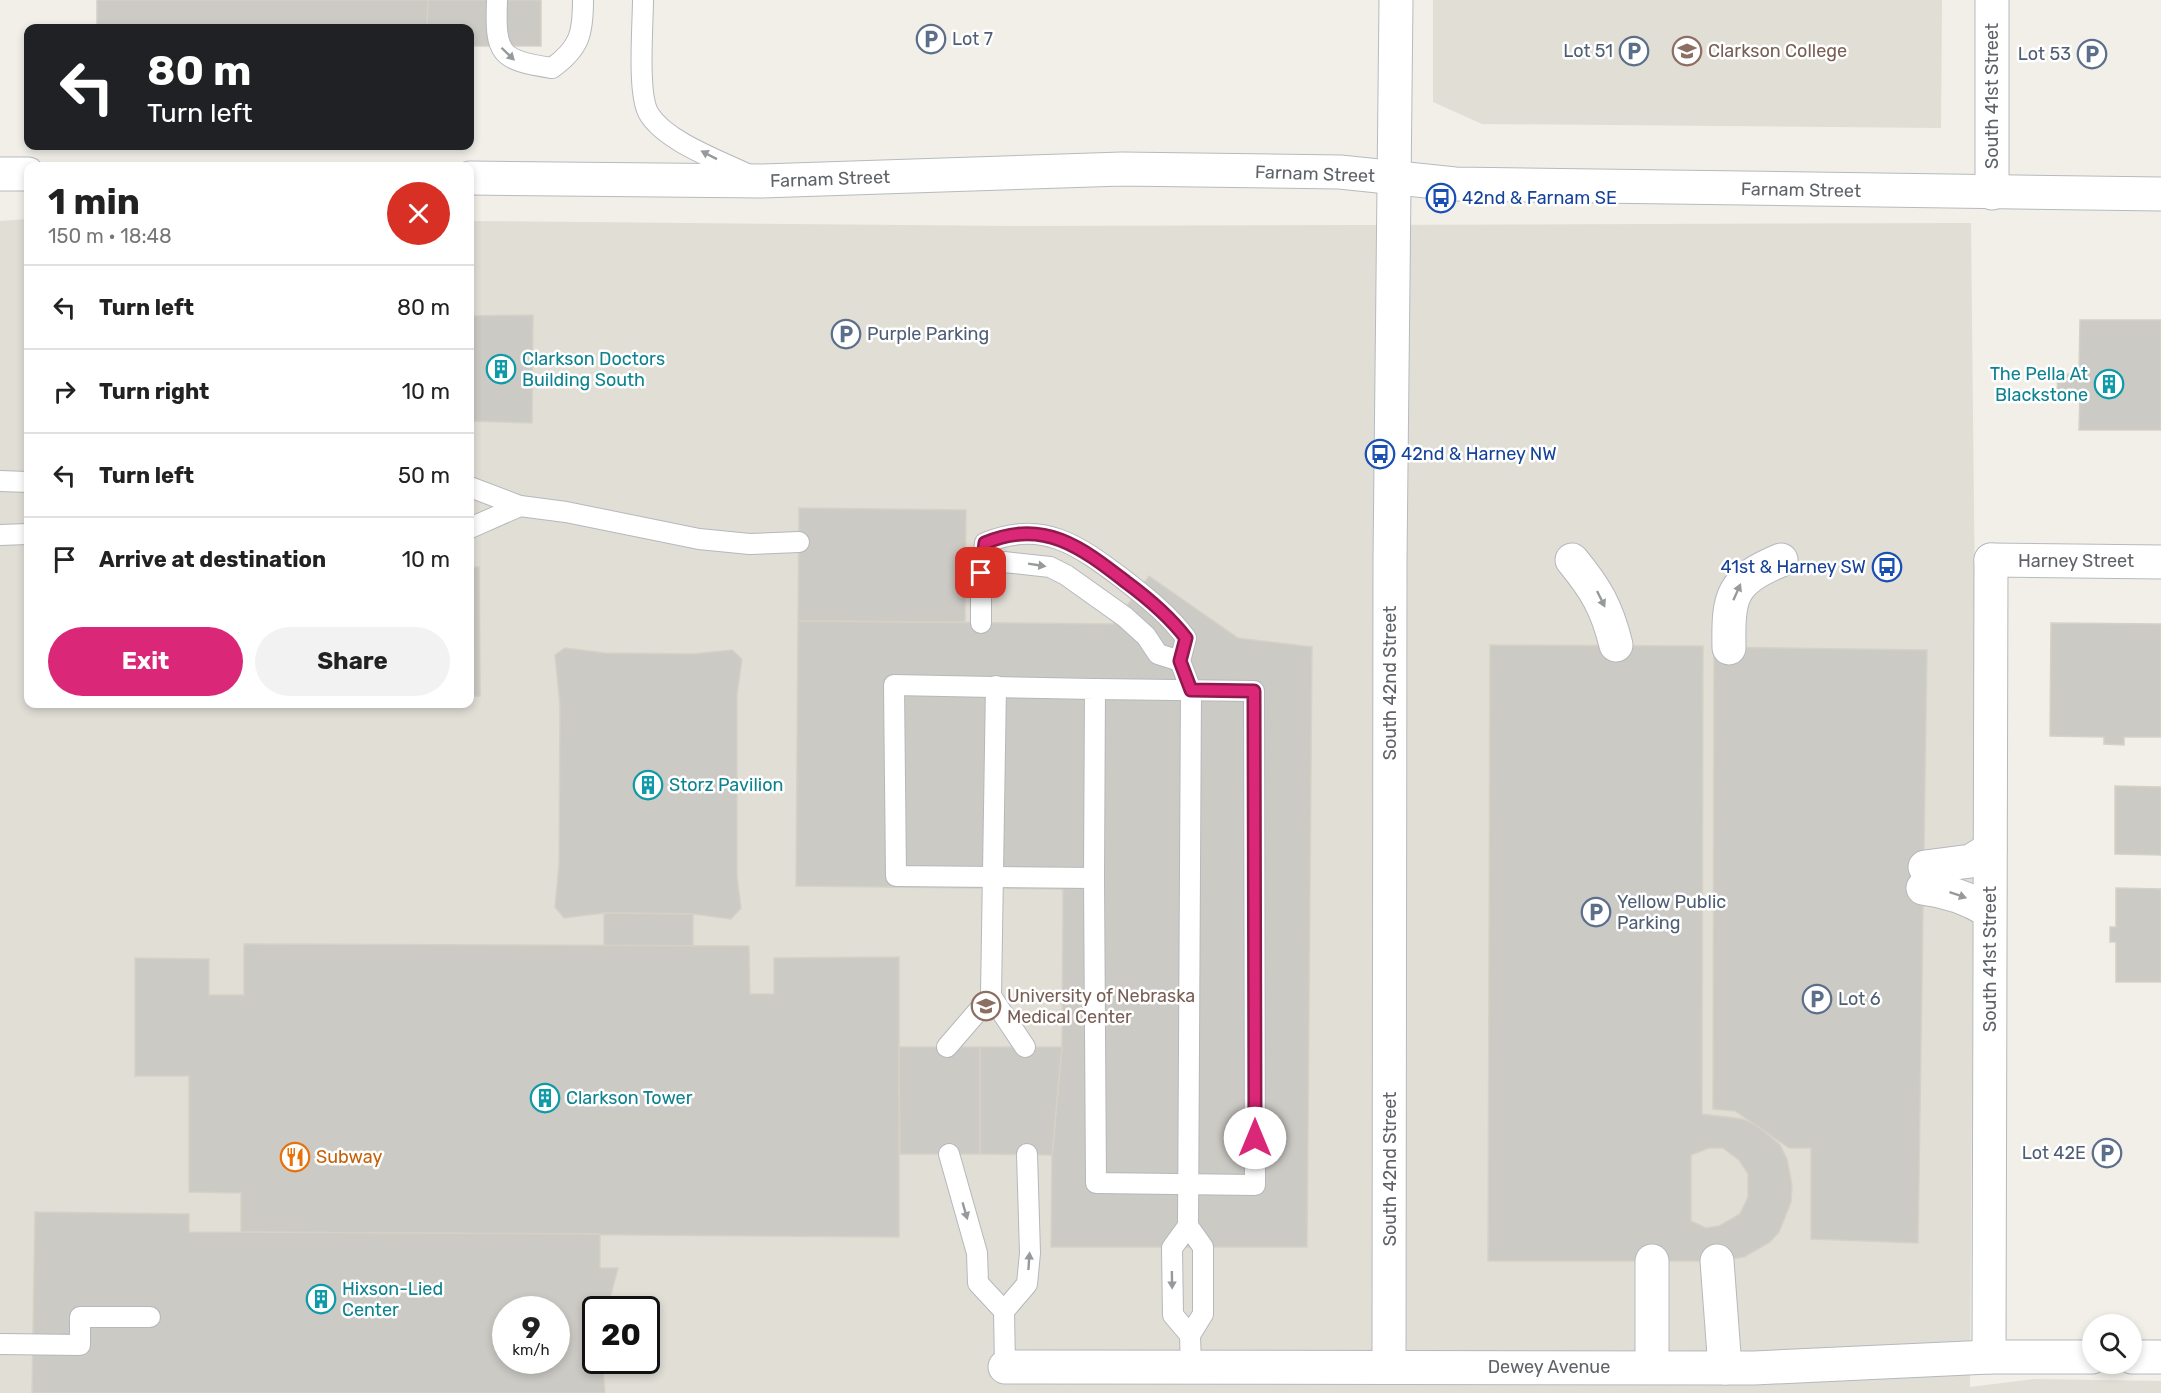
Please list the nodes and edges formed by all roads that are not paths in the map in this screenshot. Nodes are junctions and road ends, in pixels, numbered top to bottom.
1 (497, 0) edge
2 (583, 0) edge
3 (643, 0) edge
4 (1396, 0) edge
5 (1992, 0) edge
6 (0, 174) edge
7 (24, 174) edge
8 (474, 178) edge
9 (1394, 178) junction
10 (761, 181) junction
11 (1992, 193) junction
12 (2161, 194) edge
13 (0, 482) edge
14 (24, 482) edge
15 (474, 489) edge
16 (520, 506) junction
17 (474, 526) edge
18 (24, 534) edge
19 (0, 535) edge
20 (799, 542) dead end
21 (1572, 560) dead end
22 (1781, 560) dead end
23 (1991, 560) joint
24 (2161, 562) edge
25 (981, 573) junction
26 (981, 623) dead end
27 (1616, 645) dead end
28 (1730, 648) dead end
29 (1180, 661) junction
30 (996, 687) junction
31 (1095, 689) junction
32 (1191, 690) junction
33 (1990, 849) junction
34 (993, 877) junction
35 (1094, 878) junction
36 (1989, 911) junction
37 (991, 996) junction
38 (947, 1047) dead end
39 (1025, 1047) dead end
40 (949, 1154) dead end
41 (1027, 1154) dead end
42 (1188, 1185) junction
43 (1188, 1226) junction
44 (1652, 1261) dead end
45 (1717, 1261) dead end
46 (1004, 1311) junction
47 (150, 1317) dead end
48 (0, 1344) edge
49 (1190, 1351) junction
50 (1989, 1357) junction
51 (2082, 1357) edge
52 (2142, 1357) edge
53 (2161, 1357) edge
54 (1005, 1367) joint
55 (1389, 1367) junction
56 (1652, 1367) junction
57 (1725, 1368) junction

1 -> 2 lane
10 -> 3 lane
4 - 9 main road, South 42nd Street
5 - 11 main road, South 41st Street
6 - 7 main road
8 - 10 main road, Farnam Street
9 - 10 main road, Farnam Street
9 - 11 main road, Farnam Street
9 - 55 main road, South 42nd Street
11 - 12 main road, Farnam Street
13 - 14 lane
15 - 16 lane
16 - 17 lane
16 - 20 lane
18 - 19 lane
21 -> 27 main road
28 -> 22 main road
23 - 24 main road, Harney Street
23 - 33 main road, South 41st Street
25 - 26 lane
25 -> 29 lane
25 - 29 lane
29 - 32 lane
30 - 31 lane
30 - 34 lane
30 - 34 lane
31 - 32 lane
31 - 35 lane
32 - 42 lane
32 - 42 lane
33 - 36 main road, South 41st Street
33 -> 36 main road
34 - 35 lane
34 - 37 lane
35 - 42 lane
36 - 50 main road, South 41st Street
37 - 38 lane
37 - 39 lane
40 -> 46 lane
46 -> 41 lane
42 - 43 lane
43 - 49 lane
43 -> 49 lane
44 - 56 main road
45 - 57 main road
46 - 54 lane
47 - 48 lane
49 - 54 main road, Dewey Avenue
49 - 55 main road, Dewey Avenue
50 - 51 main road, Dewey Avenue
50 - 57 main road, Dewey Avenue
52 - 53 main road
55 - 56 main road, Dewey Avenue
56 - 57 main road, Dewey Avenue

